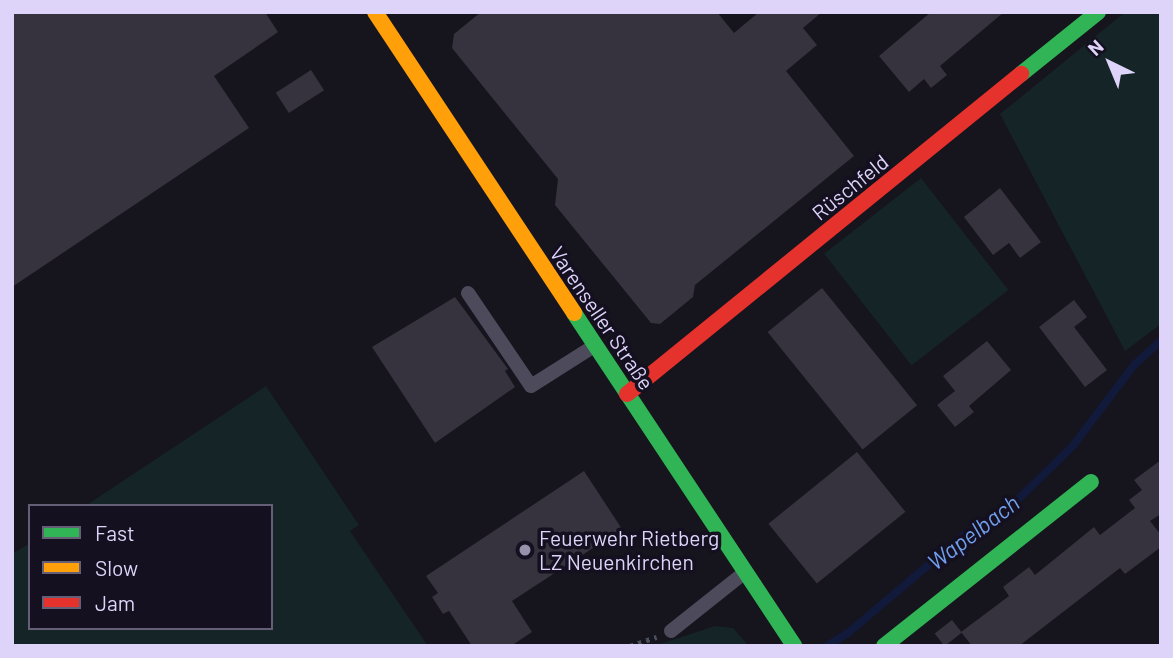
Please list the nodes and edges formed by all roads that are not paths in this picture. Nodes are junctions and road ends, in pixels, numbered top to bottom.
1 (375, 12) edge
2 (1098, 12) edge
3 (468, 293) dead end
4 (595, 345) junction
5 (627, 394) junction
6 (1091, 482) dead end
7 (745, 572) junction
8 (671, 631) dead end
9 (793, 643) edge
10 (884, 646) edge

1 - 4 street, Varenseller Straße
2 - 5 street, Rüschfeld
3 - 4 lane
4 - 5 street, Varenseller Straße
5 - 7 street, Varenseller Straße
6 - 10 street
7 - 8 lane
7 - 9 street, Varenseller Straße

